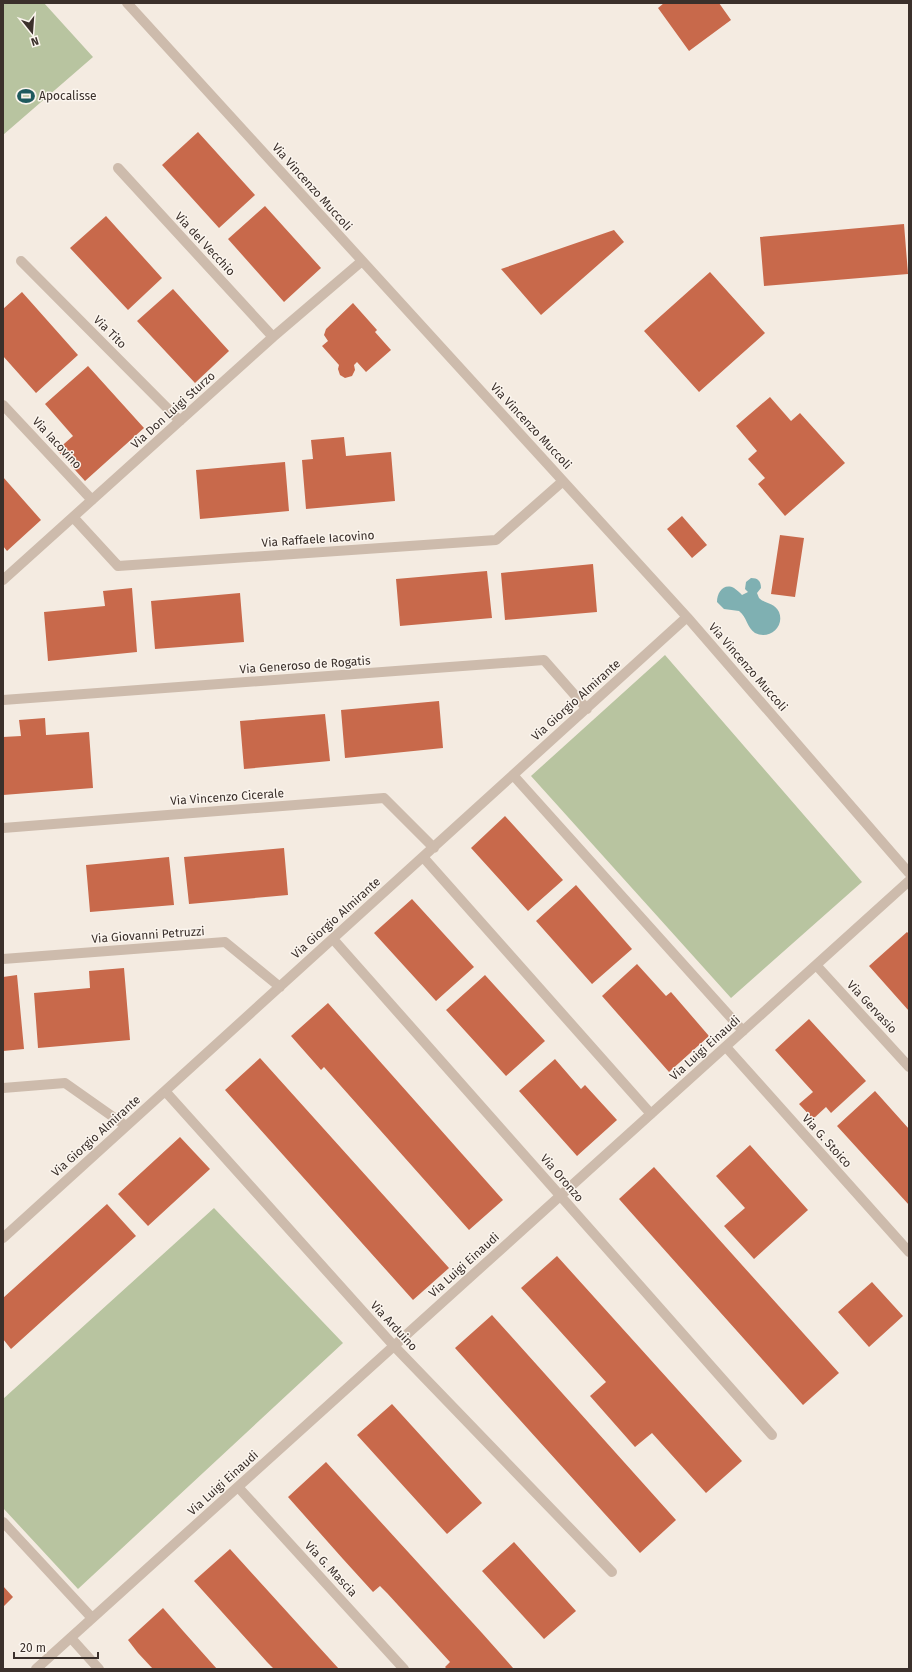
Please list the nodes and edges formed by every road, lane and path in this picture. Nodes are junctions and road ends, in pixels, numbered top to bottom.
1 (127, 3) edge
2 (118, 168) dead end
3 (21, 261) dead end
4 (362, 261) junction
5 (273, 338) junction
6 (3, 405) edge
7 (180, 421) junction
8 (563, 481) junction
9 (92, 500) junction
10 (73, 517) junction
11 (3, 580) edge
12 (687, 617) junction
13 (3, 700) edge
14 (587, 709) junction
15 (513, 775) junction
16 (3, 828) edge
17 (434, 848) junction
18 (423, 857) junction
19 (909, 873) edge
20 (909, 881) edge
21 (333, 939) junction
22 (3, 959) edge
23 (816, 965) junction
24 (280, 987) junction
25 (743, 1031) junction
26 (726, 1047) junction
27 (909, 1067) edge
28 (3, 1088) edge
29 (165, 1091) junction
30 (652, 1114) junction
31 (126, 1126) junction
32 (560, 1196) junction
33 (3, 1238) edge
34 (909, 1252) edge
35 (394, 1346) junction
36 (772, 1435) dead end
37 (238, 1487) junction
38 (3, 1522) edge
39 (612, 1572) dead end
40 (92, 1618) junction
41 (71, 1638) junction
42 (36, 1669) edge
43 (99, 1669) edge
44 (404, 1669) edge

1 - 4 street, Via Vincenzo Muccoli
2 - 5 street, Via del Vecchio
3 - 7 street, Via Tito
4 - 5 street, Via Don Luigi Sturzo
4 - 8 street, Via Vincenzo Muccoli
5 - 7 street, Via Don Luigi Sturzo
6 - 9 street, Via Iacovino
7 - 9 street, Via Don Luigi Sturzo
8 - 10 street, Via Raffaele Iacovino
8 - 12 street, Via Vincenzo Muccoli
9 - 10 street, Via Don Luigi Sturzo
10 - 11 street, Via Don Luigi Sturzo
12 - 14 street, Via Giorgio Almirante
12 - 19 street, Via Vincenzo Muccoli
13 - 14 street, Via Generoso de Rogatis
14 - 15 street, Via Giorgio Almirante
15 - 17 street, Via Giorgio Almirante
15 - 25 street
16 - 17 street, Via Vincenzo Cicerale
17 - 18 street, Via Giorgio Almirante
18 - 21 street, Via Giorgio Almirante
18 - 30 street
20 - 23 street, Via Luigi Einaudi
21 - 24 street, Via Giorgio Almirante
21 - 32 street, Via Oronzo
22 - 24 street, Via Giovanni Petruzzi
23 - 25 street, Via Luigi Einaudi
23 - 27 street, Via Gervasio
24 - 29 street, Via Giorgio Almirante
25 - 26 street, Via Luigi Einaudi
26 - 30 street, Via Luigi Einaudi
26 - 34 street, Via G. Stoico
28 - 31 street
29 - 31 street, Via Giorgio Almirante
29 - 35 street, Via Arduino
30 - 32 street, Via Luigi Einaudi
31 - 33 street, Via Giorgio Almirante
32 - 35 street, Via Luigi Einaudi
32 - 36 street, Via Oronzo
35 - 37 street, Via Luigi Einaudi
35 - 39 street, Via Arduino
37 - 40 street, Via Luigi Einaudi
37 - 44 street, Via G. Mascia
38 - 40 street
40 - 41 street, Via Luigi Einaudi
41 - 42 street, Via Luigi Einaudi
41 - 43 street

